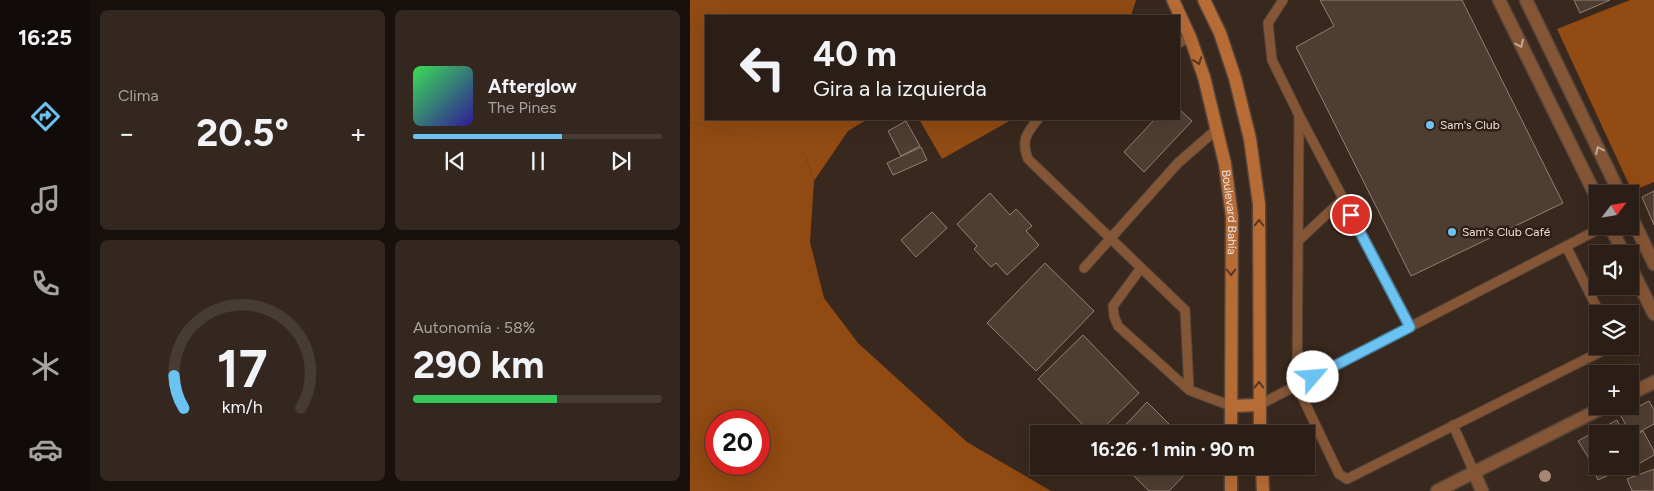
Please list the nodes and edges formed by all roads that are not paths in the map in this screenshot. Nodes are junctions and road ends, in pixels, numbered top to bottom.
1 (1173, 0) edge
2 (1204, 0) edge
3 (1282, 0) edge
4 (1499, 0) edge
5 (1526, 0) edge
6 (1177, 15) edge
7 (1180, 25) edge
8 (1184, 40) edge
9 (1299, 115) junction
10 (1037, 120) edge
11 (1217, 129) junction
12 (1591, 185) edge
13 (1616, 185) edge
14 (1343, 199) junction
15 (1639, 233) edge
16 (1589, 234) edge
17 (1111, 239) junction
18 (1298, 241) junction
19 (1566, 246) junction
20 (1654, 264) edge
21 (1084, 268) dead end
22 (1141, 268) junction
23 (1639, 284) edge
24 (1596, 305) edge
25 (1654, 314) edge
26 (1410, 327) junction
27 (1594, 355) edge
28 (1654, 382) edge
29 (1297, 386) junction
30 (1189, 390) junction
31 (1639, 390) edge
32 (1259, 405) junction
33 (1230, 406) junction
34 (1589, 414) edge
35 (1231, 425) edge
36 (1260, 425) edge
37 (1453, 425) junction
38 (1474, 472) junction
39 (1231, 475) edge
40 (1262, 475) edge
41 (1231, 491) edge
42 (1263, 491) edge
43 (1437, 491) edge
44 (1482, 491) edge

1 - 6 main road, Boulevard Bahía
32 -> 2 main road
3 - 9 lane
4 -> 12 street
13 -> 5 street
7 - 8 main road, Boulevard Bahía
8 -> 11 main road, Boulevard Bahía
9 - 14 lane
9 - 18 lane
10 - 17 lane
11 - 17 lane
11 -> 33 main road, Boulevard Bahía
14 - 18 lane
14 - 26 lane
15 - 20 street
16 - 19 lane
17 - 21 lane
17 - 22 lane
18 - 29 lane
19 - 24 lane
19 - 26 lane
22 - 30 lane
22 - 30 lane
23 - 25 street
26 - 29 lane
27 - 37 lane
28 - 31 street
29 - 32 lane
29 - 37 lane
30 - 33 lane
32 - 33 main road
32 - 36 main road
33 - 35 main road, Boulevard Bahía
34 - 38 street
37 - 38 lane
38 - 43 street
38 - 44 street
39 - 41 main road
40 - 42 main road

